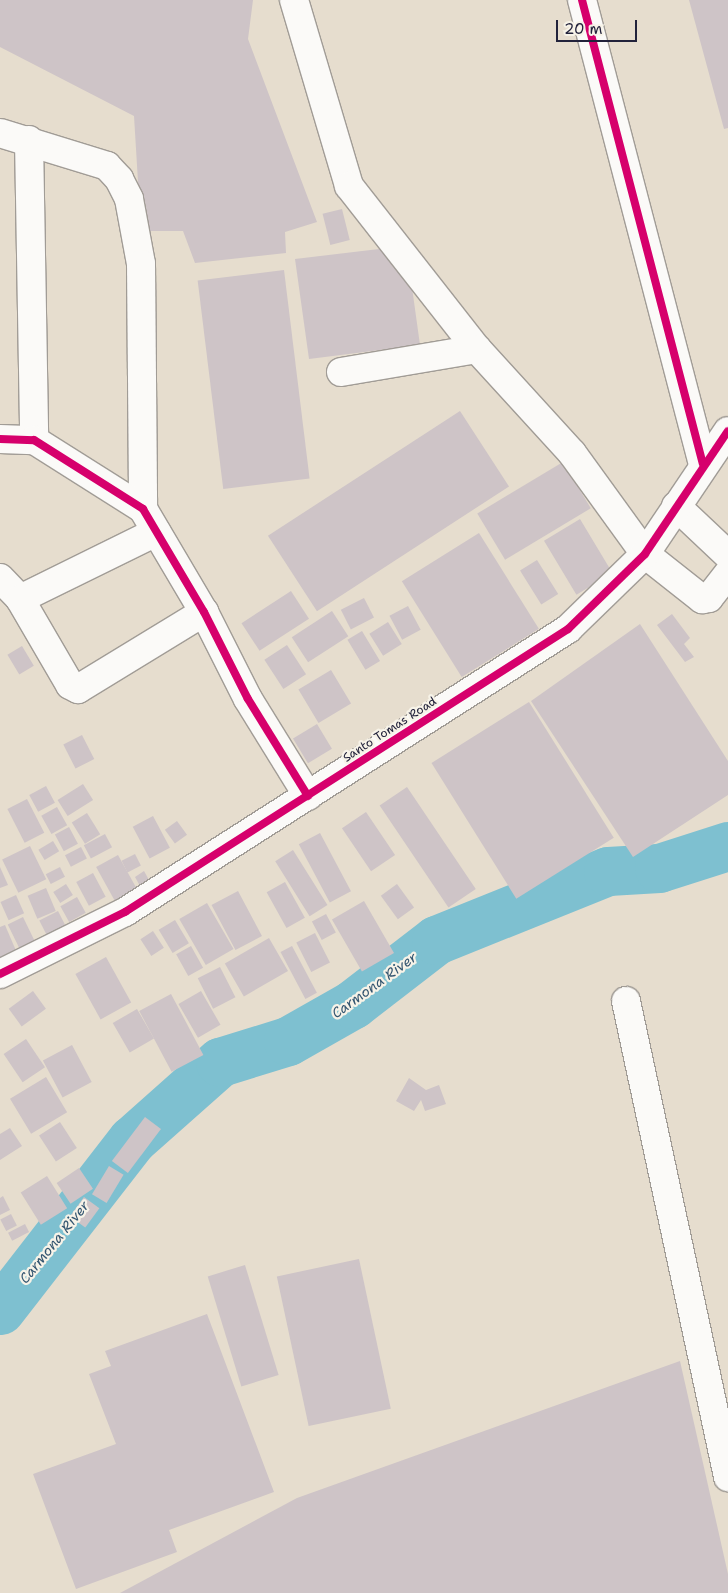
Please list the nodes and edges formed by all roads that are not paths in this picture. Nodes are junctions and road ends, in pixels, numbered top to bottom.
1 (294, 0) edge
2 (582, 0) edge
3 (0, 133) edge
4 (29, 140) junction
5 (477, 349) junction
6 (341, 372) dead end
7 (728, 431) edge
8 (0, 439) edge
9 (34, 440) junction
10 (703, 463) junction
11 (676, 506) junction
12 (149, 521) junction
13 (645, 554) junction
14 (728, 556) edge
15 (728, 574) edge
16 (0, 578) edge
17 (20, 599) junction
18 (204, 612) junction
19 (308, 796) junction
20 (0, 974) edge
21 (626, 1001) dead end
22 (728, 1477) edge

1 - 5 street
2 - 10 street
3 - 4 street
4 - 9 street
4 - 12 street
5 - 6 street
5 - 13 street
7 - 10 street, Santo Tomas Road
8 - 9 street
9 - 12 street
10 - 11 street, Santo Tomas Road
11 - 13 street, Santo Tomas Road
11 - 14 street
12 - 17 street
12 - 18 street
13 - 15 street
13 - 19 street, Santo Tomas Road
16 - 17 street
17 - 18 street
18 - 19 street
19 - 20 street, Santo Tomas Road
21 - 22 street

